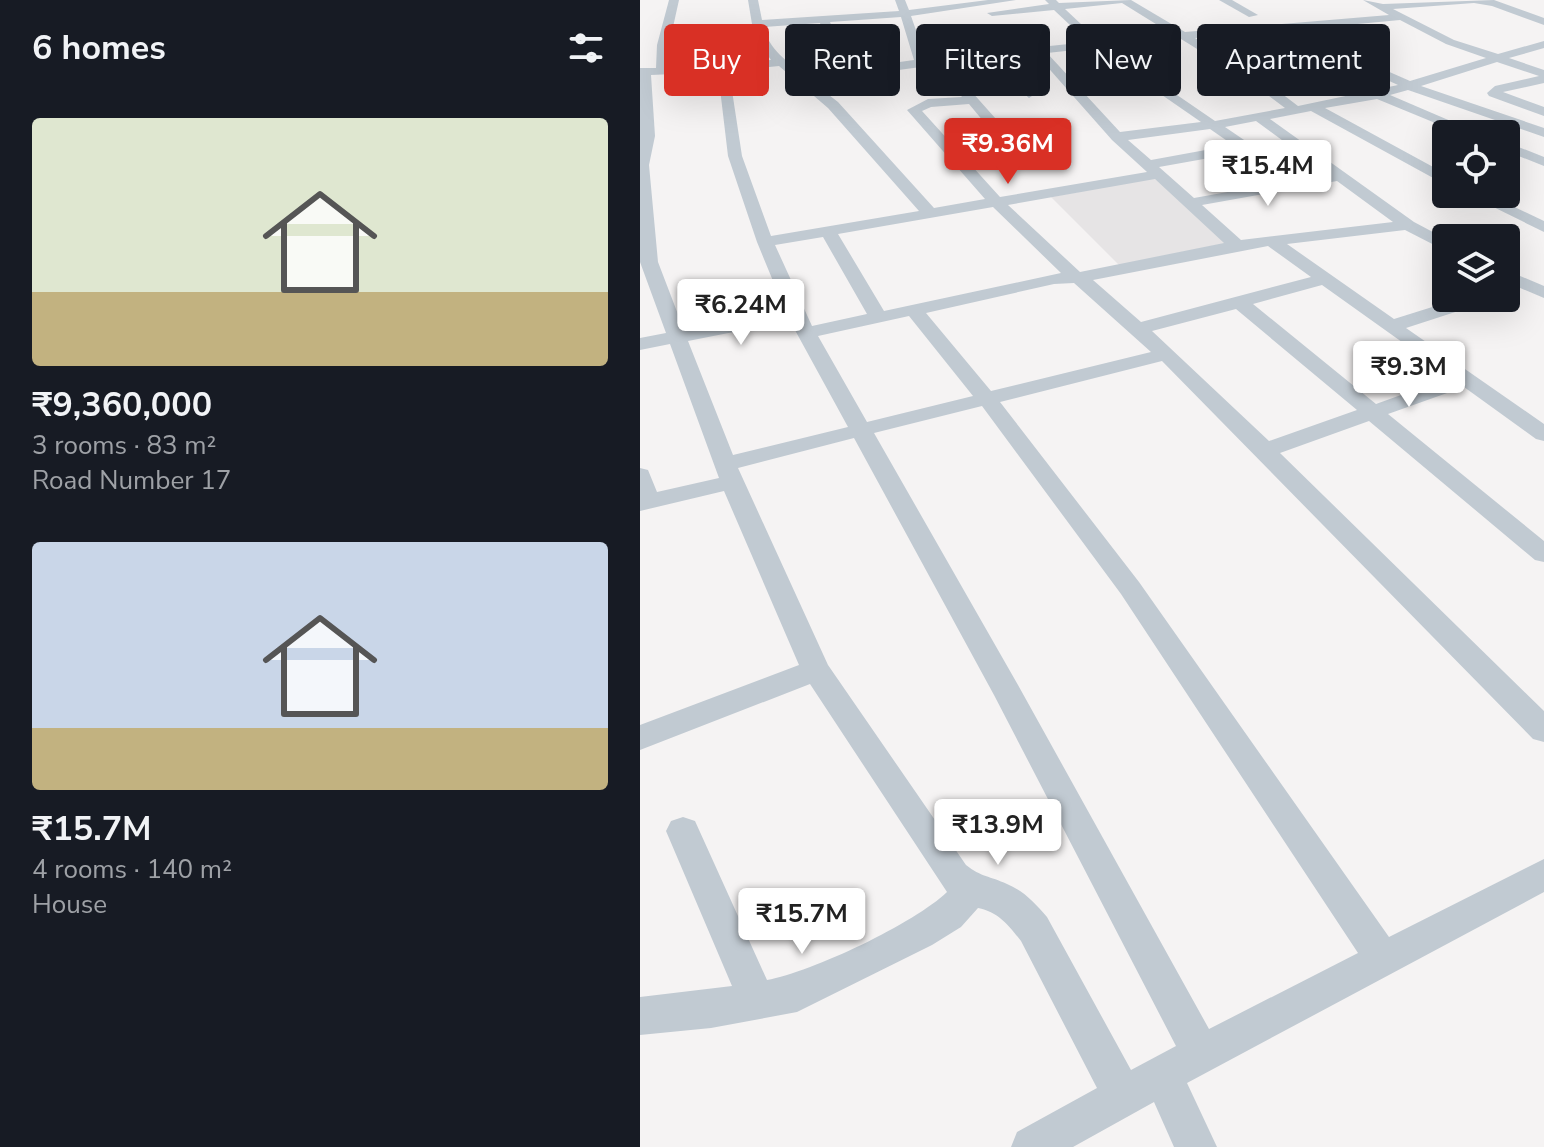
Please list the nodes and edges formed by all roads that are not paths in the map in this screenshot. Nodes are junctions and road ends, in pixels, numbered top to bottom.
1 (674, 0) edge
2 (753, 0) edge
3 (900, 0) edge
4 (1011, 0) edge
5 (1124, 0) edge
6 (1224, 0) edge
7 (1368, 0) edge
8 (1475, 0) edge
9 (1432, 1) edge
10 (1053, 3) edge
11 (1382, 7) junction
12 (1459, 13) dead end
13 (1253, 15) dead end
14 (904, 17) junction
15 (1403, 17) junction
16 (824, 19) junction
17 (1544, 22) edge
18 (758, 24) joint
19 (826, 24) edge
20 (1075, 24) edge
21 (1162, 24) edge
22 (1316, 24) edge
23 (1197, 35) edge
24 (1181, 36) joint
25 (1544, 44) edge
26 (769, 46) edge
27 (916, 49) edge
28 (1529, 50) junction
29 (1544, 55) edge
30 (1502, 59) junction
31 (783, 62) joint
32 (769, 63) edge
33 (1050, 63) edge
34 (649, 72) edge
35 (1390, 77) edge
36 (1544, 77) edge
37 (1410, 86) junction
38 (1390, 92) edge
39 (727, 96) edge
40 (823, 96) edge
41 (969, 96) edge
42 (1171, 96) edge
43 (1373, 96) edge
44 (1380, 96) edge
45 (973, 100) junction
46 (1313, 107) junction
47 (1296, 110) junction
48 (1544, 112) edge
49 (1259, 117) junction
50 (1440, 120) edge
51 (1213, 125) junction
52 (999, 131) dead end
53 (1544, 133) edge
54 (1117, 137) junction
55 (1246, 147) junction
56 (643, 148) edge
57 (1520, 152) edge
58 (1267, 162) dead end
59 (1544, 162) edge
60 (641, 165) edge
61 (1153, 169) junction
62 (1432, 172) edge
63 (1339, 176) junction
64 (996, 202) junction
65 (1190, 203) junction
66 (1504, 208) edge
67 (642, 210) edge
68 (930, 213) junction
69 (1408, 225) junction
70 (1544, 227) edge
71 (828, 231) junction
72 (1432, 238) edge
73 (1270, 240) junction
74 (765, 242) junction
75 (1237, 245) junction
76 (1076, 278) junction
77 (1326, 279) junction
78 (1520, 282) edge
79 (1524, 284) junction
80 (1520, 285) edge
81 (1544, 293) edge
82 (1241, 303) junction
83 (915, 311) junction
84 (1436, 312) edge
85 (879, 318) junction
86 (802, 323) junction
87 (1392, 326) junction
88 (1138, 329) junction
89 (677, 337) junction
90 (640, 344) edge
91 (1166, 354) junction
92 (1466, 379) junction
93 (987, 399) junction
94 (1375, 411) junction
95 (861, 431) junction
96 (1544, 434) edge
97 (1266, 450) junction
98 (728, 473) junction
99 (640, 475) edge
100 (644, 502) edge
101 (1544, 554) edge
102 (816, 670) junction
103 (1544, 730) edge
104 (640, 738) edge
105 (683, 831) dead end
106 (1544, 875) edge
107 (972, 891) junction
108 (1382, 958) junction
109 (758, 1002) junction
110 (640, 1016) edge
111 (1201, 1054) junction
112 (1162, 1075) junction
113 (1123, 1096) junction
114 (1032, 1147) edge
115 (1196, 1147) edge

1 - 34 street
2 - 18 street
3 - 14 street
4 - 14 street
5 - 10 street
5 - 21 street
6 - 13 street
7 - 11 street
8 - 9 street
8 - 17 street
9 - 11 street
9 - 12 street
10 - 14 street
10 - 20 street
11 - 15 street
14 - 16 street
14 - 27 street
15 - 22 street
15 - 30 street
16 - 18 street
16 - 19 street
23 - 24 street
24 - 47 street
25 - 28 street
26 - 31 street
28 - 29 street
28 - 30 street
30 - 36 street
30 - 37 street
31 - 32 street
33 - 54 street
34 - 56 street
35 - 37 street
36 - 48 street
37 - 38 street
37 - 53 street
39 - 74 street
40 - 68 street
41 - 45 street
42 - 51 street
43 - 46 street
44 - 50 street
45 - 52 street
45 - 64 street
46 - 47 street
46 - 62 street
47 - 49 street
49 - 51 street
49 - 63 street
51 - 54 street
51 - 55 street
54 - 61 street
55 - 58 street
55 - 61 street
56 - 60 street
57 - 59 street
60 - 67 street
61 - 64 street
61 - 65 street
63 - 65 street
63 - 69 street
64 - 68 street
64 - 76 street
65 - 75 street
66 - 70 street
67 - 89 street
68 - 71 street
69 - 72 street
69 - 73 street
71 - 74 street
71 - 85 street
73 - 75 street
73 - 77 street
74 - 86 street
75 - 76 street
76 - 83 street
76 - 88 street
77 - 82 street
77 - 87 street
78 - 79 street
79 - 80 street
79 - 81 street
82 - 88 street
82 - 94 street
83 - 85 street
83 - 93 street
84 - 87 street
85 - 86 street
86 - 89 street
86 - 95 street
87 - 92 street
88 - 91 street
89 - 90 street
89 - 98 street
91 - 93 street
91 - 97 street
92 - 94 street
92 - 96 street
93 - 95 street
93 - 108 street
94 - 97 street
94 - 101 street
95 - 98 street
95 - 111 street
97 - 103 street
98 - 100 street
98 - 102 street
99 - 100 street
102 - 104 street
102 - 107 street
105 - 109 street
106 - 108 street
107 - 109 street
107 - 113 street
108 - 111 street
109 - 110 street
111 - 112 street
112 - 113 street
112 - 115 street
113 - 114 street

